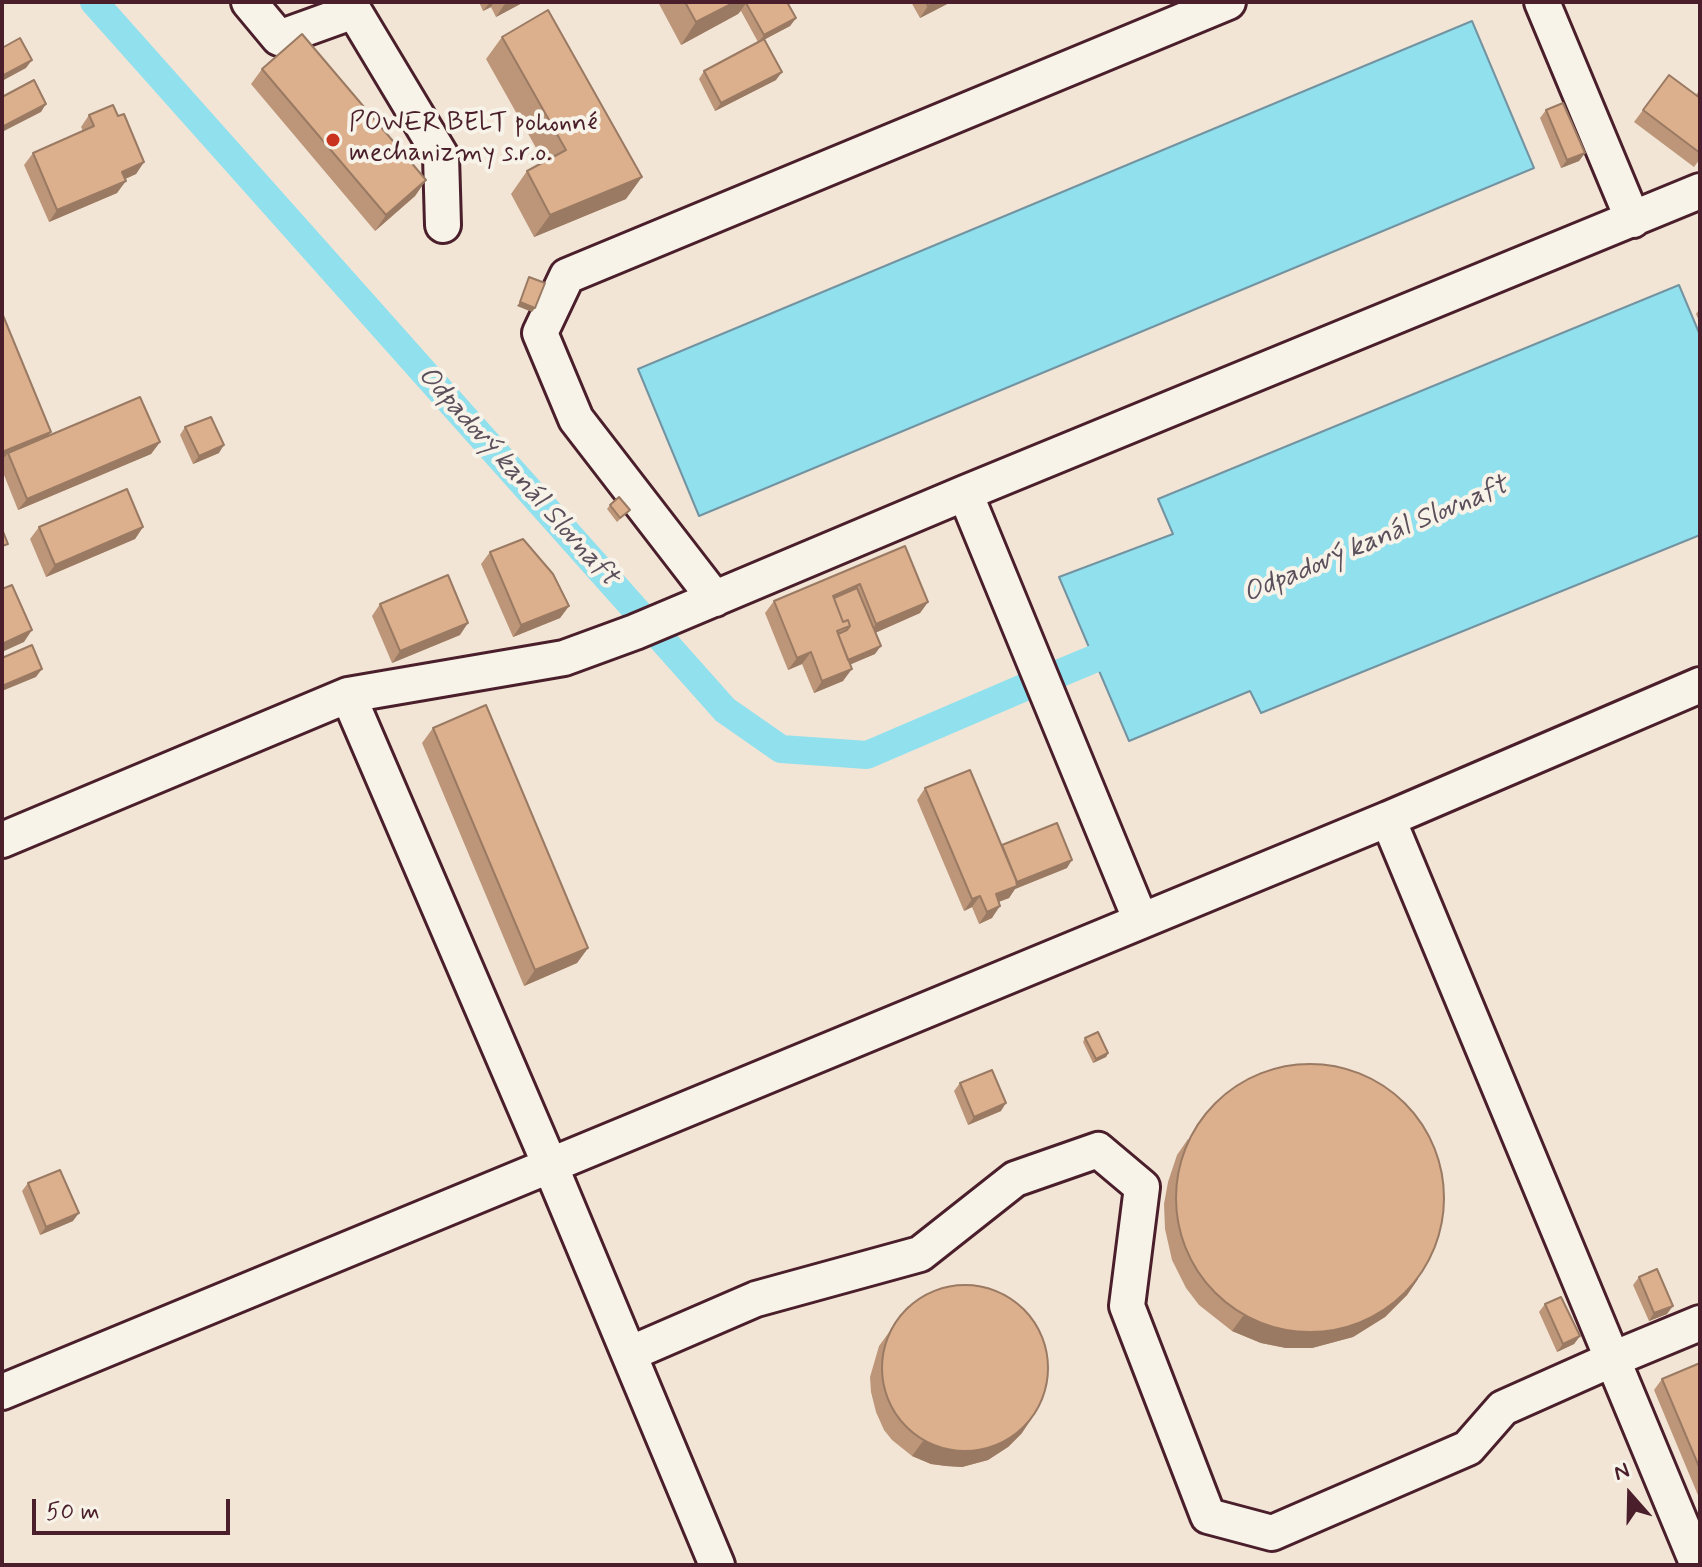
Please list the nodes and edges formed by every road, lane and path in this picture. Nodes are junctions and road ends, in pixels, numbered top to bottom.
1 (249, 2) edge
2 (1228, 2) edge
3 (1542, 2) edge
4 (1700, 191) edge
5 (1633, 220) junction
6 (443, 225) dead end
7 (965, 493) junction
8 (715, 599) junction
9 (1700, 685) edge
10 (348, 695) junction
11 (1388, 819) junction
12 (2, 840) edge
13 (1141, 921) junction
14 (550, 1165) junction
15 (1700, 1323) edge
16 (629, 1354) junction
17 (1613, 1359) junction
18 (2, 1392) edge
19 (717, 1565) edge
20 (1698, 1565) edge

1 - 6 lane
2 - 8 lane
3 - 5 lane
4 - 5 lane
5 - 7 lane
7 - 8 lane
7 - 13 lane
8 - 10 lane
9 - 11 lane
10 - 12 lane
10 - 14 lane
11 - 13 lane
11 - 17 lane
13 - 14 lane
14 - 16 lane
14 - 18 lane
15 - 17 lane
16 - 17 lane
16 - 19 lane
17 - 20 lane

